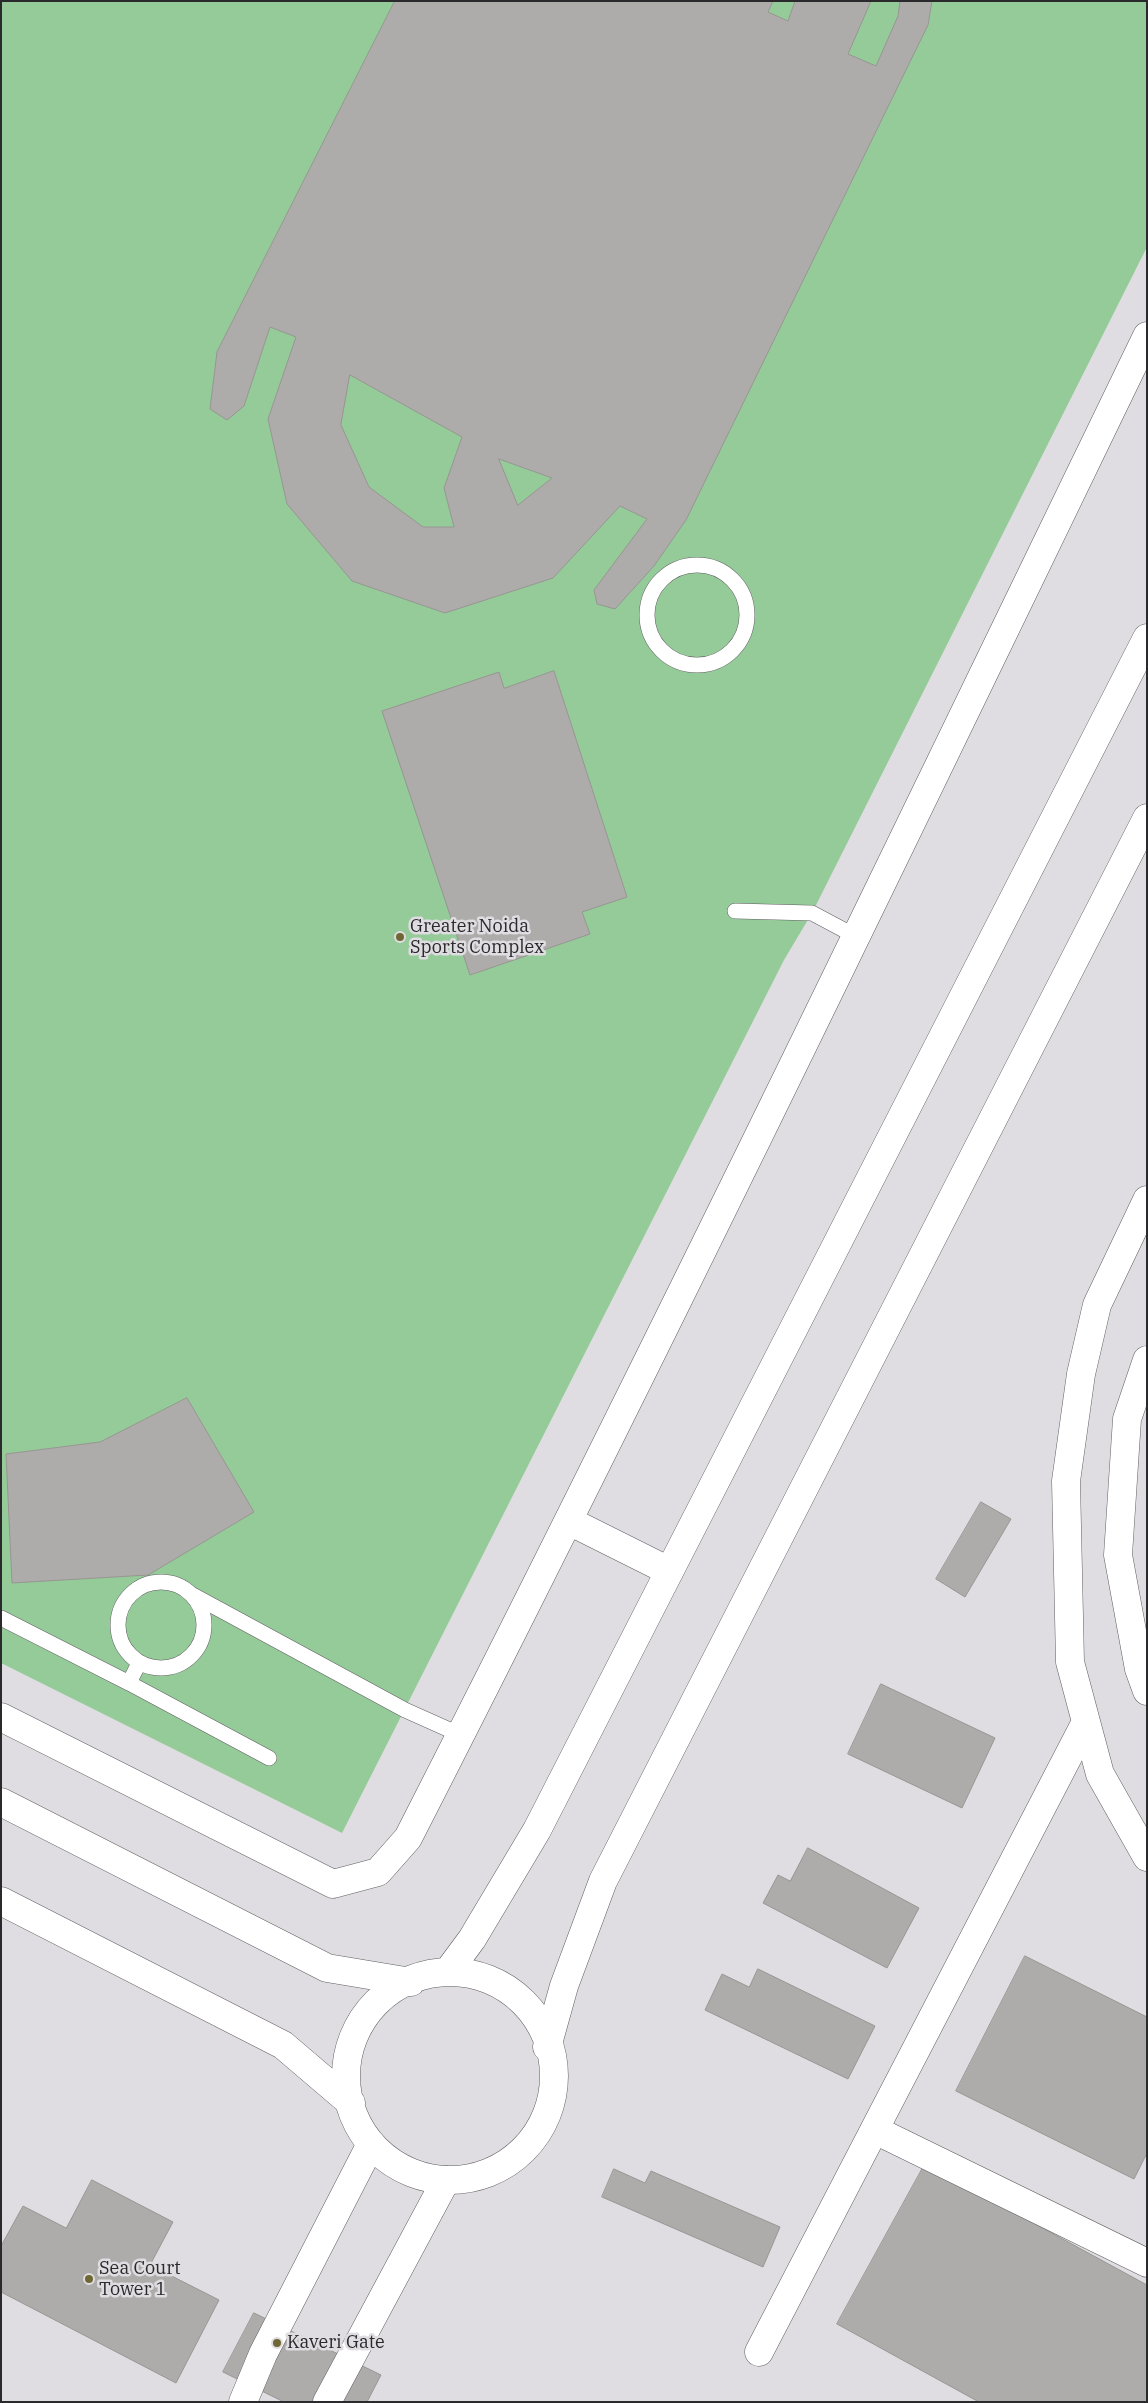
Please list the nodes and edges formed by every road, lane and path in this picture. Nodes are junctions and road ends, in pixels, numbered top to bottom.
1 (1147, 336) edge
2 (1147, 638) edge
3 (714, 662) joint
4 (1147, 818) edge
5 (734, 910) dead end
6 (857, 937) junction
7 (1147, 1200) edge
8 (1144, 1378) edge
9 (569, 1521) junction
10 (669, 1571) junction
11 (191, 1594) junction
12 (1, 1618) edge
13 (139, 1663) junction
14 (129, 1683) junction
15 (1147, 1691) edge
16 (1, 1717) edge
17 (1086, 1722) junction
18 (461, 1735) junction
19 (269, 1758) dead end
20 (1, 1802) edge
21 (1147, 1857) edge
22 (1, 1901) edge
23 (449, 1970) junction
24 (412, 1982) junction
25 (547, 2047) junction
26 (351, 2103) junction
27 (875, 2130) junction
28 (371, 2144) junction
29 (446, 2180) junction
30 (1147, 2263) edge
31 (759, 2352) dead end
32 (242, 2402) edge
33 (326, 2402) edge

1 - 6 street
2 - 10 street
3 - 3 lane
4 - 25 street
5 - 6 lane
6 - 9 street
7 - 17 street
8 - 15 street
9 - 10 street
9 - 18 street
10 - 23 street
11 - 13 lane
11 - 13 lane
11 - 18 lane
12 - 14 lane
13 - 14 lane
14 - 19 lane
16 - 18 street
17 - 21 street
17 - 27 street
20 - 24 street
22 - 26 street
23 - 24 street
23 - 25 street
24 - 26 street
25 - 29 street
26 - 28 street
27 - 30 street
27 - 31 street
28 - 29 street
28 - 32 street
29 - 33 street

